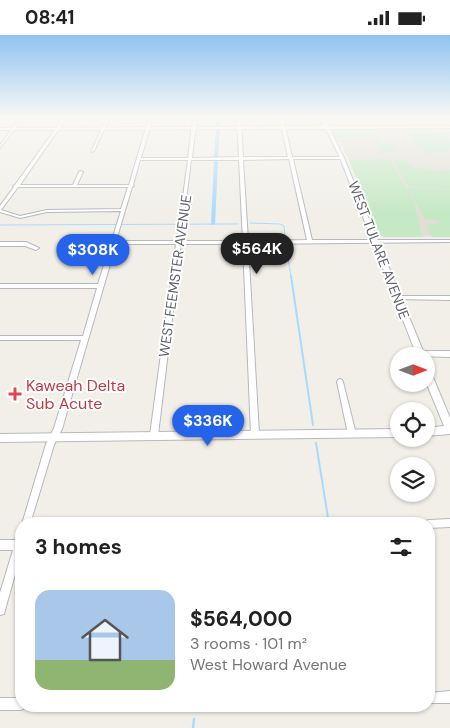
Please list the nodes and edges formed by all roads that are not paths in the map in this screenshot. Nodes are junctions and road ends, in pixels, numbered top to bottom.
1 (43, 149) edge
2 (143, 149) edge
3 (192, 149) edge
4 (241, 149) edge
5 (289, 149) edge
6 (338, 149) edge
7 (342, 158) junction
8 (140, 159) junction
9 (191, 159) junction
10 (241, 159) junction
11 (292, 159) junction
12 (81, 172) dead end
13 (16, 186) junction
14 (74, 186) junction
15 (132, 186) junction
16 (0, 210) edge
17 (124, 210) junction
18 (310, 241) junction
19 (376, 241) junction
20 (450, 241) edge
21 (180, 242) junction
22 (246, 242) junction
23 (114, 243) junction
24 (0, 245) edge
25 (36, 248) dead end
26 (0, 286) edge
27 (101, 286) junction
28 (397, 298) junction
29 (450, 298) edge
30 (0, 338) edge
31 (85, 338) junction
32 (417, 347) edge
33 (435, 354) edge
34 (450, 354) edge
35 (340, 382) dead end
36 (435, 392) edge
37 (450, 430) edge
38 (435, 431) edge
39 (390, 433) edge
40 (255, 434) junction
41 (352, 434) junction
42 (154, 435) junction
43 (0, 437) edge
44 (54, 437) junction
45 (28, 517) edge
46 (450, 523) edge
47 (435, 524) edge
48 (15, 543) edge
49 (0, 545) edge
50 (15, 559) edge
51 (0, 610) edge
52 (450, 697) edge
53 (435, 698) edge
54 (15, 703) edge
55 (0, 704) edge

1 - 13 street
2 - 8 street
3 - 9 street, WEST FEEMSTER AVENUE
4 - 10 street
5 - 11 street
6 - 7 street, WEST TULARE AVENUE
7 - 11 street
7 - 19 street, WEST TULARE AVENUE
8 - 9 street
8 - 15 street
9 - 10 street
9 - 21 street, WEST FEEMSTER AVENUE
10 - 11 street
10 - 22 street
11 - 18 street
12 - 14 street
13 - 14 street
13 - 16 street
14 - 15 street
15 - 17 street
16 - 17 street
17 - 23 street
18 - 19 street
18 - 22 street
19 - 20 street
19 - 28 street, WEST TULARE AVENUE
21 - 22 street
21 - 23 street
21 - 42 street, WEST FEEMSTER AVENUE
22 - 40 street
23 - 27 street
24 - 25 street
26 - 27 street
27 - 31 street
28 - 29 street
28 - 32 street, WEST TULARE AVENUE
30 - 31 street
31 - 44 street
33 - 34 street
35 - 41 street
36 - 37 street
37 - 38 street
39 - 41 street
40 - 41 street
40 - 42 street
42 - 44 street
43 - 44 street
44 - 45 street
46 - 47 street
48 - 49 street
50 - 51 street
52 - 53 street
54 - 55 street

